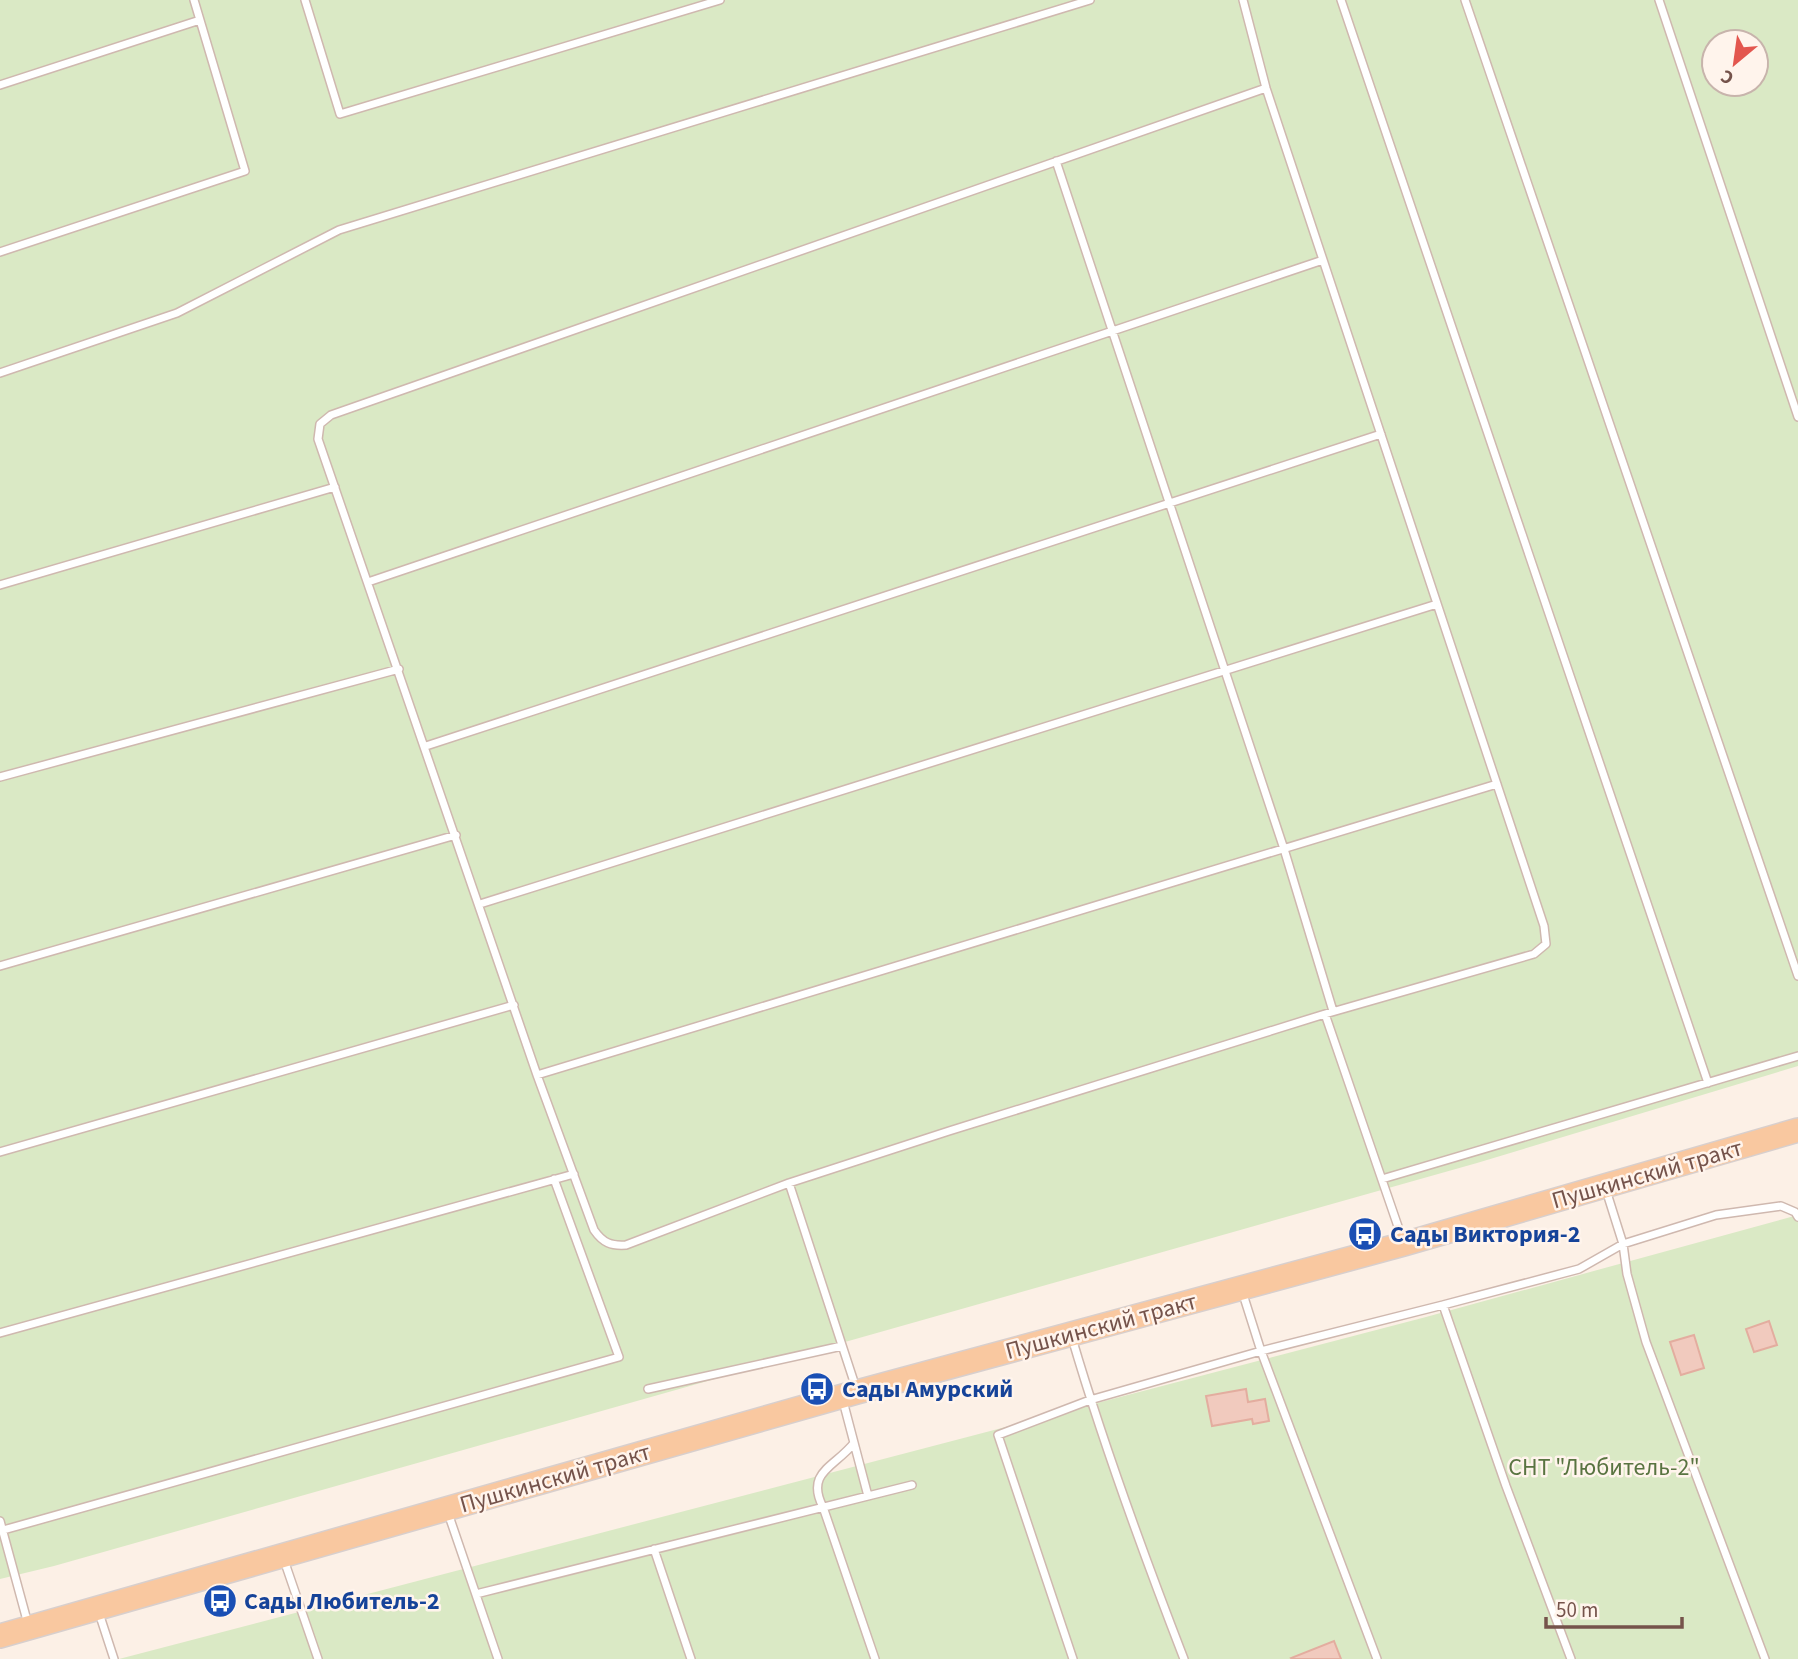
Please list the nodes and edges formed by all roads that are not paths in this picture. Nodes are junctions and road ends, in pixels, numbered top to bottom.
1 (194, 0) edge
2 (305, 0) edge
3 (720, 0) edge
4 (1090, 0) edge
5 (1243, 0) edge
6 (1341, 0) edge
7 (1465, 0) edge
8 (1659, 0) edge
9 (200, 20) junction
10 (0, 85) edge
11 (1266, 88) junction
12 (1056, 161) junction
13 (0, 252) edge
14 (1323, 260) junction
15 (1114, 331) junction
16 (0, 373) edge
17 (1798, 417) edge
18 (1381, 434) junction
19 (335, 487) junction
20 (1169, 503) junction
21 (368, 582) junction
22 (0, 586) edge
23 (1437, 604) junction
24 (399, 669) junction
25 (1224, 671) junction
26 (426, 746) junction
27 (0, 777) edge
28 (1497, 784) junction
29 (456, 835) junction
30 (1284, 849) junction
31 (480, 904) junction
32 (0, 966) edge
33 (1798, 976) edge
34 (514, 1005) junction
35 (1329, 1013) junction
36 (1798, 1056) edge
37 (537, 1075) junction
38 (1708, 1083) junction
39 (1798, 1130) edge
40 (0, 1152) edge
41 (574, 1174) junction
42 (554, 1179) junction
43 (1382, 1179) junction
44 (789, 1183) junction
45 (1605, 1186) junction
46 (1798, 1217) edge
47 (1404, 1244) junction
48 (1623, 1244) junction
49 (1241, 1287) junction
50 (1443, 1305) junction
51 (0, 1333) edge
52 (1070, 1334) junction
53 (842, 1346) junction
54 (1261, 1351) junction
55 (648, 1389) dead end
56 (849, 1395) junction
57 (1090, 1400) junction
58 (854, 1443) junction
59 (912, 1485) dead end
60 (868, 1496) junction
61 (823, 1507) junction
62 (447, 1509) junction
63 (0, 1521) edge
64 (1, 1530) edge
65 (654, 1549) junction
66 (283, 1556) junction
67 (476, 1594) junction
68 (98, 1609) junction
69 (29, 1628) junction
70 (0, 1636) edge
71 (114, 1659) edge
72 (318, 1659) edge
73 (498, 1659) edge
74 (691, 1659) edge
75 (875, 1659) edge
76 (1073, 1659) edge
77 (1184, 1659) edge
78 (1377, 1659) edge
79 (1571, 1659) edge
80 (1765, 1659) edge

1 - 9 lane
2 - 3 lane
4 - 16 lane
5 - 11 lane
6 - 38 lane
7 - 33 lane
8 - 17 lane
9 - 10 lane
9 - 13 lane
11 - 12 lane
11 - 14 lane
12 - 15 lane
12 - 19 lane
14 - 15 lane
14 - 18 lane
15 - 20 lane
15 - 21 lane
18 - 20 lane
18 - 23 lane
19 - 21 lane
19 - 22 lane
20 - 25 lane
20 - 26 lane
21 - 24 lane
23 - 25 lane
23 - 28 lane
24 - 26 lane
24 - 27 lane
25 - 30 lane
25 - 31 lane
26 - 29 lane
28 - 30 lane
28 - 35 lane
29 - 31 lane
29 - 32 lane
30 - 35 lane
30 - 37 lane
31 - 34 lane
34 - 37 lane
34 - 40 lane
35 - 43 lane
35 - 44 lane
36 - 38 lane
37 - 41 lane
38 - 43 lane
39 - 45 main road, Пушкинский тракт
41 - 42 lane
41 - 44 lane
42 - 51 lane
42 - 64 lane
43 - 47 lane
44 - 53 lane
45 - 47 main road, Пушкинский тракт
45 - 48 lane
46 - 48 lane
47 - 49 main road, Пушкинский тракт
48 - 50 lane
48 - 80 lane
49 - 52 main road, Пушкинский тракт
49 - 54 lane
50 - 54 lane
50 - 79 lane
52 - 56 main road, Пушкинский тракт
52 - 57 lane
53 - 55 lane
53 - 56 lane
54 - 57 lane
54 - 78 lane
56 - 58 lane
56 - 62 main road, Пушкинский тракт
57 - 76 lane
57 - 77 lane
58 - 60 lane
58 - 61 lane
59 - 60 lane
60 - 61 lane
61 - 65 lane
61 - 75 lane
62 - 66 main road, Пушкинский тракт
62 - 67 lane
63 - 64 lane
64 - 69 lane
65 - 67 lane
65 - 74 lane
66 - 68 main road, Пушкинский тракт
66 - 72 lane
67 - 73 lane
68 - 69 main road, Пушкинский тракт
68 - 71 lane
69 - 70 main road, Пушкинский тракт

